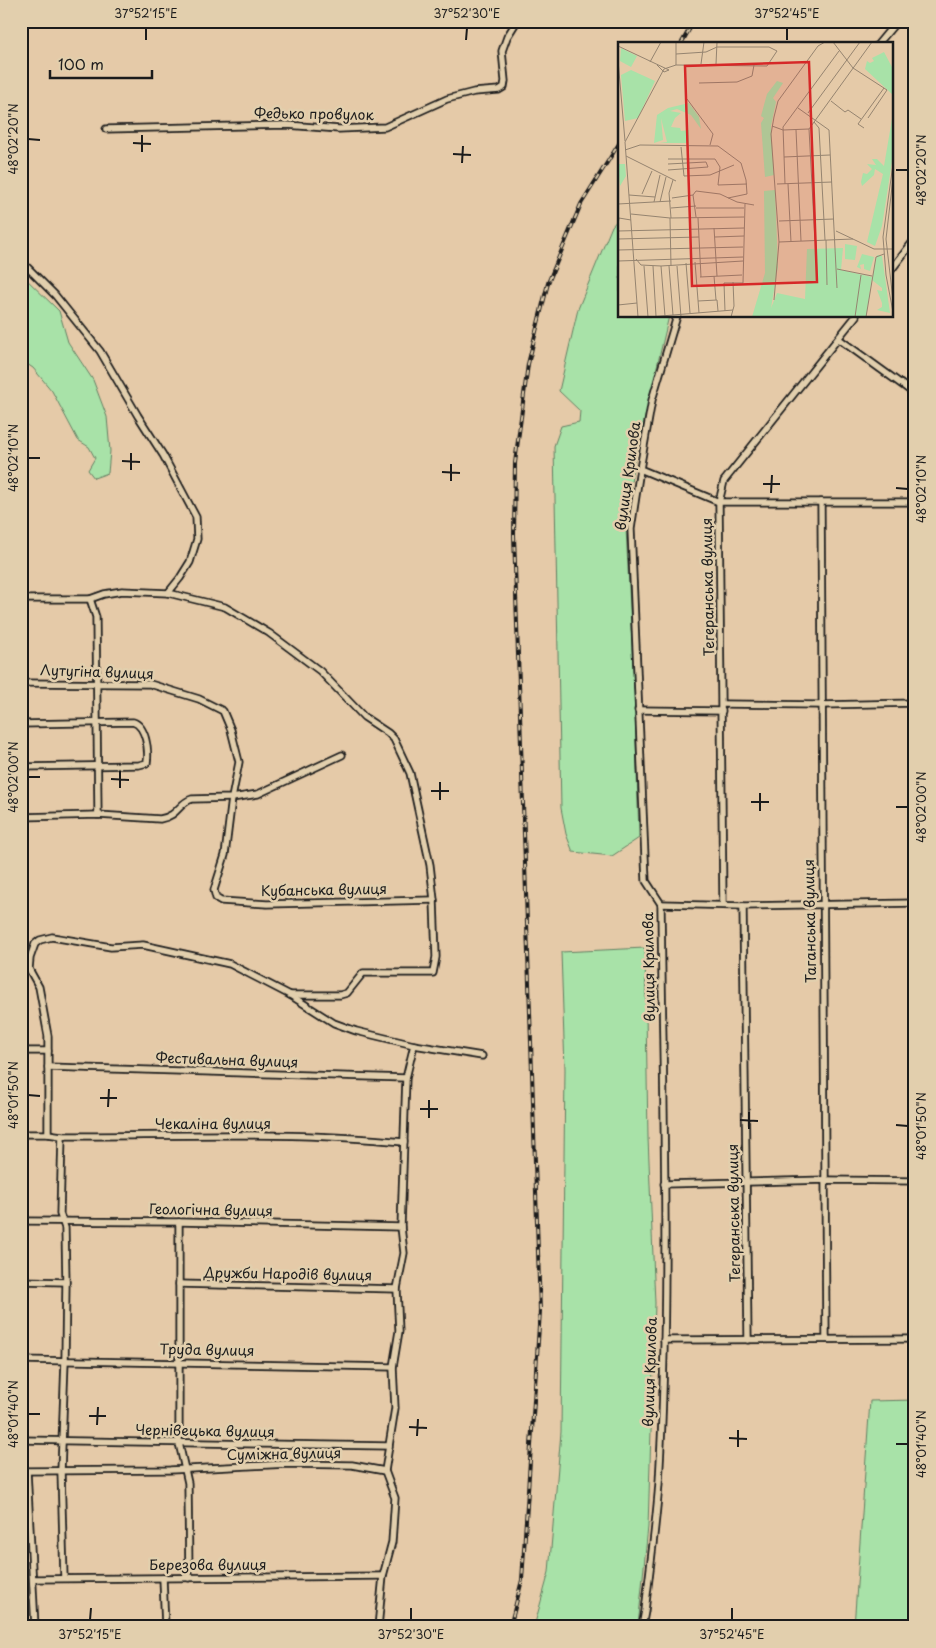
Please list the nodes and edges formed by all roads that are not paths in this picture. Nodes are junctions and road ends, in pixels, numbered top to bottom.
1 (517, 21) edge
2 (897, 21) edge
3 (880, 42) edge
4 (106, 129) dead end
5 (915, 239) edge
6 (21, 261) edge
7 (894, 266) edge
8 (676, 318) edge
9 (855, 318) edge
10 (839, 339) junction
11 (915, 378) edge
12 (907, 388) junction
13 (915, 394) edge
14 (640, 469) junction
15 (719, 502) junction
16 (821, 502) junction
17 (915, 502) edge
18 (168, 593) junction
19 (21, 599) edge
20 (90, 599) junction
21 (21, 683) edge
22 (98, 683) junction
23 (915, 703) edge
24 (821, 705) junction
25 (722, 708) junction
26 (638, 710) junction
27 (98, 722) junction
28 (21, 724) edge
29 (342, 755) dead end
30 (98, 765) junction
31 (21, 767) edge
32 (232, 798) junction
33 (98, 815) junction
34 (21, 817) edge
35 (216, 898) joint
36 (434, 900) junction
37 (915, 903) edge
38 (661, 904) junction
39 (822, 904) junction
40 (723, 906) junction
41 (743, 906) junction
42 (28, 969) junction
43 (21, 970) edge
44 (290, 995) junction
45 (414, 1045) junction
46 (21, 1051) edge
47 (48, 1051) junction
48 (482, 1056) dead end
49 (48, 1067) junction
50 (406, 1078) junction
51 (21, 1134) edge
52 (48, 1134) junction
53 (62, 1136) junction
54 (404, 1142) junction
55 (826, 1180) junction
56 (915, 1181) edge
57 (746, 1182) junction
58 (664, 1184) junction
59 (21, 1220) edge
60 (63, 1221) junction
61 (179, 1222) junction
62 (401, 1227) junction
63 (21, 1281) edge
64 (66, 1282) junction
65 (179, 1284) junction
66 (397, 1288) junction
67 (826, 1339) junction
68 (915, 1339) edge
69 (664, 1340) junction
70 (748, 1340) junction
71 (21, 1360) edge
72 (66, 1361) junction
73 (179, 1362) junction
74 (393, 1367) junction
75 (21, 1440) edge
76 (62, 1440) junction
77 (179, 1443) junction
78 (389, 1446) junction
79 (184, 1469) junction
80 (24, 1471) edge
81 (61, 1471) junction
82 (385, 1471) junction
83 (383, 1576) junction
84 (64, 1578) junction
85 (163, 1578) junction
86 (189, 1578) junction
87 (33, 1579) junction
88 (35, 1627) edge
89 (165, 1627) edge
90 (378, 1627) edge
91 (642, 1627) edge

1 - 4 street, Федько провулок
2 - 3 street
5 - 7 street
6 - 18 street
8 - 14 street, вулиця Крилова
9 - 10 street, Тегеранська вулиця
10 - 12 street
10 - 15 street, Тегеранська вулиця
11 - 12 street
12 - 13 street
14 - 15 street
14 - 26 street, вулиця Крилова
15 - 16 street
15 - 25 street, Тегеранська вулиця
16 - 17 street
16 - 24 street, Таганська вулиця
18 - 20 street
18 - 36 street
19 - 20 street
20 - 22 street
21 - 22 street, Лутугіна вулиця
22 - 27 street
22 - 32 street, Лутугіна вулиця
23 - 24 street
24 - 25 street
24 - 39 street, Таганська вулиця
25 - 26 street
25 - 40 street, Тегеранська вулиця
26 - 38 street, вулиця Крилова
27 - 28 street
27 - 30 street
27 - 30 street
29 - 32 street
30 - 31 street
30 - 33 street
32 - 33 street
32 - 35 street, Лутугіна вулиця
33 - 34 street
35 - 36 street, Кубанська вулиця
36 - 44 street
37 - 39 street
38 - 40 street
38 - 58 street, вулиця Крилова
39 - 41 street
39 - 55 street, Таганська вулиця
40 - 41 street
41 - 57 street, Тегеранська вулиця
42 - 43 street
42 - 44 street
42 - 47 street
44 - 45 street
45 - 48 street
45 - 50 street
46 - 47 street
47 - 49 street
49 - 50 street, Фестивальна вулиця
49 - 52 street
50 - 54 street
51 - 52 street, Чекаліна вулиця
52 - 53 street, Чекаліна вулиця
53 - 54 street, Чекаліна вулиця
53 - 60 street
54 - 62 street
55 - 56 street
55 - 57 street
55 - 67 street, Таганська вулиця
57 - 58 street
57 - 70 street, Тегеранська вулиця
58 - 69 street, вулиця Крилова
59 - 60 street, Геологічна вулиця
60 - 61 street, Геологічна вулиця
60 - 64 street
61 - 62 street, Геологічна вулиця
61 - 65 street
62 - 66 street
63 - 64 street
64 - 72 street
65 - 66 street, Дружби Народів вулиця
65 - 73 street
66 - 74 street
67 - 68 street
67 - 70 street
69 - 70 street
69 - 91 street, вулиця Крилова
71 - 72 street, Труда вулиця
72 - 73 street, Труда вулиця
72 - 76 street
73 - 74 street, Труда вулиця
73 - 77 street
74 - 78 street
75 - 76 street, Чернівецька вулиця
76 - 77 street, Чернівецька вулиця
76 - 81 street
77 - 78 street, Чернівецька вулиця
77 - 79 street
78 - 82 street
79 - 81 street, Суміжна вулиця
79 - 82 street, Суміжна вулиця
79 - 86 street
80 - 81 street, Суміжна вулиця
80 - 87 street
81 - 84 street
82 - 83 street
83 - 86 street, Березова вулиця
83 - 90 street
84 - 85 street, Березова вулиця
84 - 87 street, Березова вулиця
85 - 86 street, Березова вулиця
85 - 89 street
87 - 88 street

